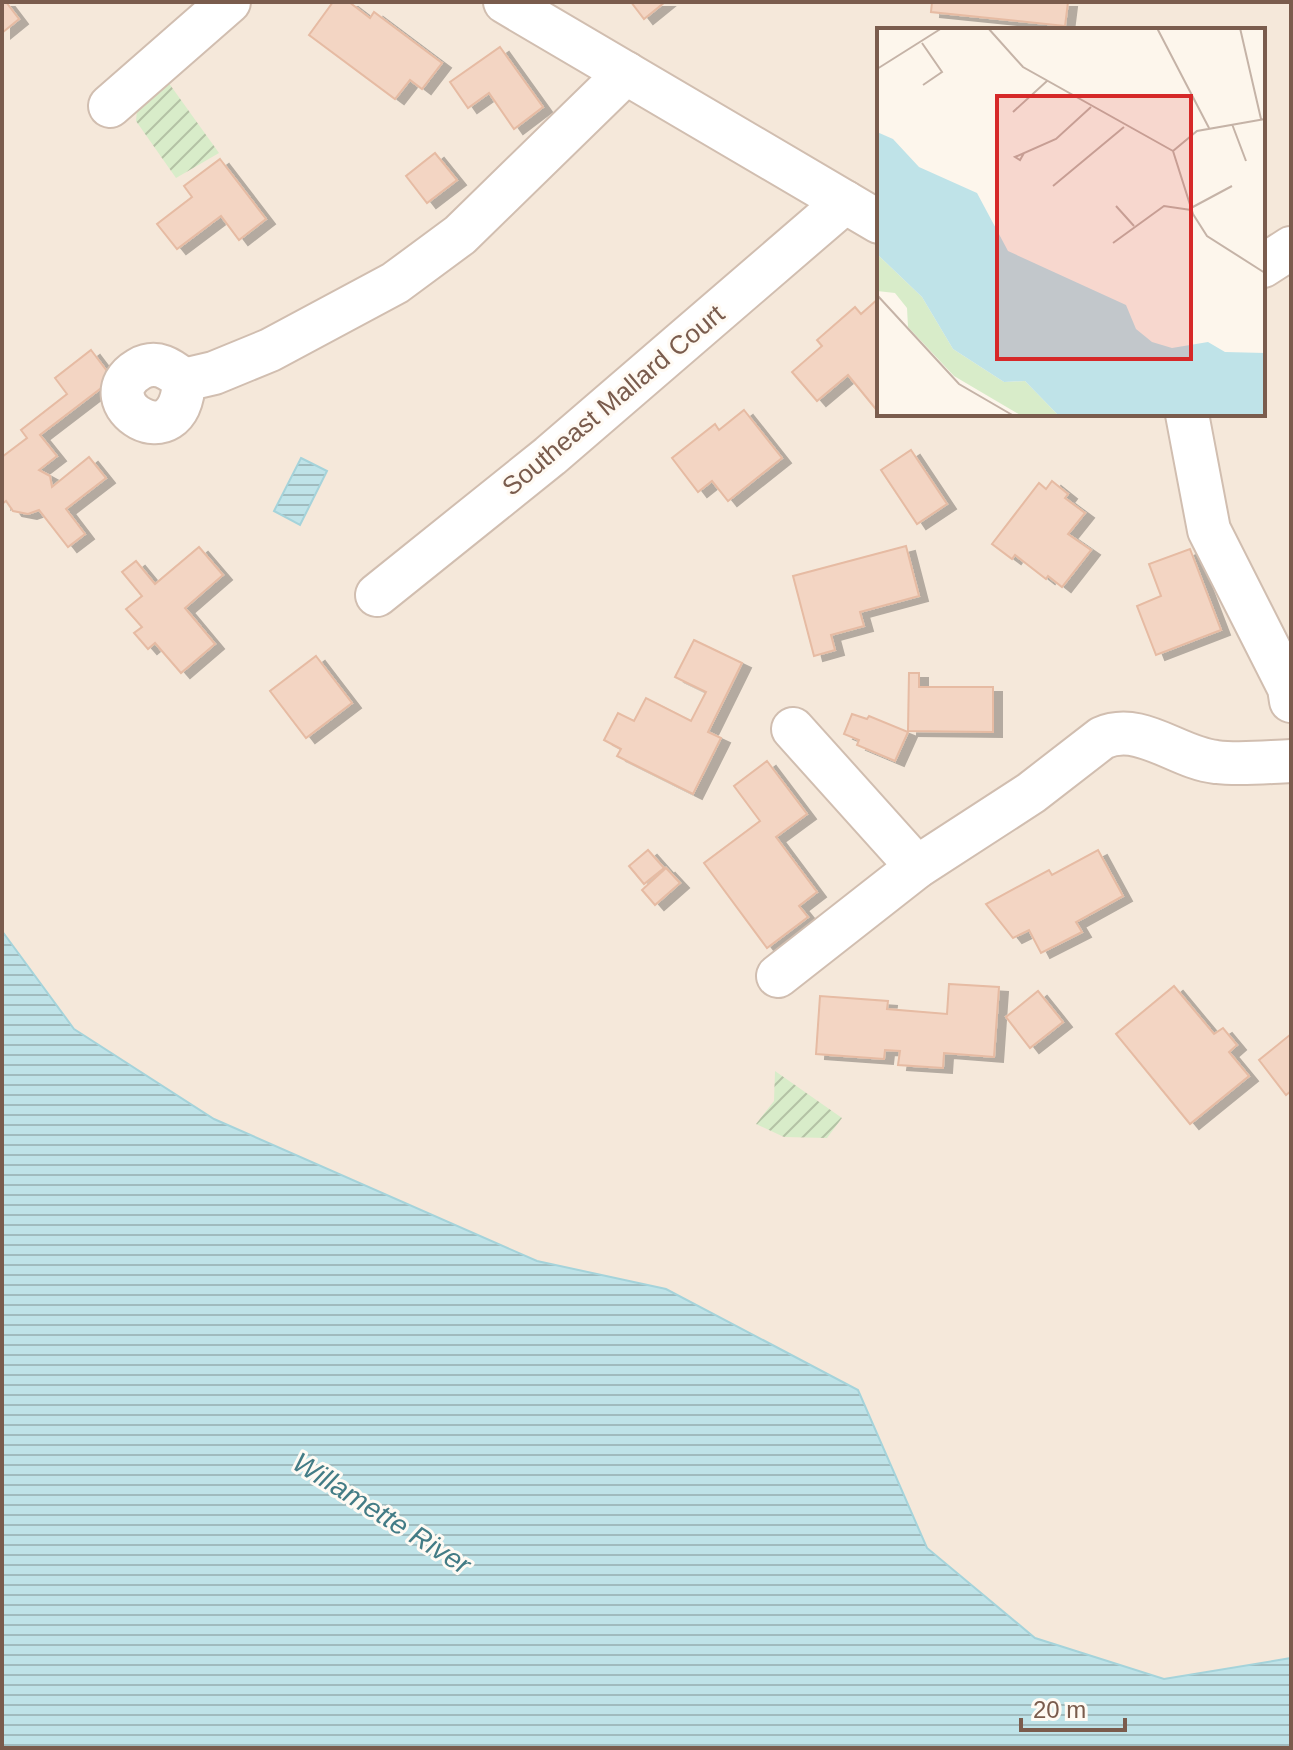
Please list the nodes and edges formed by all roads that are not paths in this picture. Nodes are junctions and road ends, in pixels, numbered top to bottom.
1 (229, 2) edge
2 (505, 2) edge
3 (626, 73) junction
4 (110, 106) dead end
5 (862, 212) edge
6 (1291, 248) edge
7 (1265, 265) edge
8 (184, 380) dead end
9 (1187, 416) edge
10 (377, 595) dead end
11 (1291, 701) edge
12 (793, 729) dead end
13 (1291, 761) edge
14 (917, 867) junction
15 (778, 976) dead end

1 - 4 street
2 - 3 street
3 - 5 street
3 - 8 street
5 - 10 street, Southeast Mallard Court
6 - 7 street
9 - 11 street
12 - 14 street
13 - 14 street
14 - 15 street

